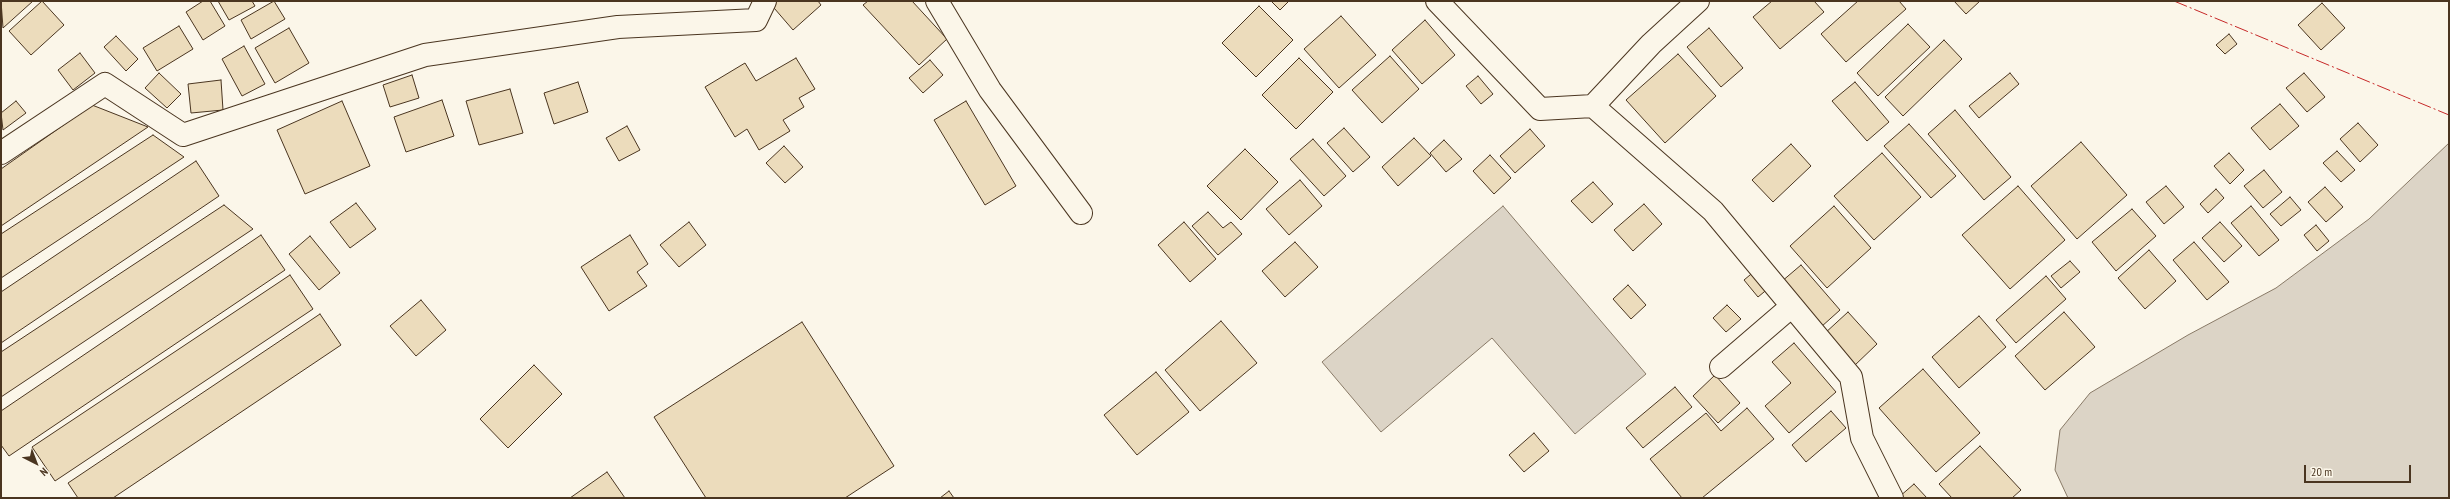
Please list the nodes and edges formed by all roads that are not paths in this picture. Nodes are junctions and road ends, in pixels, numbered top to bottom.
1 (765, 1) edge
2 (937, 1) edge
3 (1437, 1) edge
4 (1698, 1) edge
5 (1593, 106) junction
6 (1, 153) edge
7 (1081, 213) dead end
8 (1792, 306) junction
9 (1721, 367) dead end
10 (1892, 498) edge

1 - 6 street
2 - 7 street
3 - 5 street
4 - 5 street
5 - 8 street
8 - 9 street
8 - 10 street

